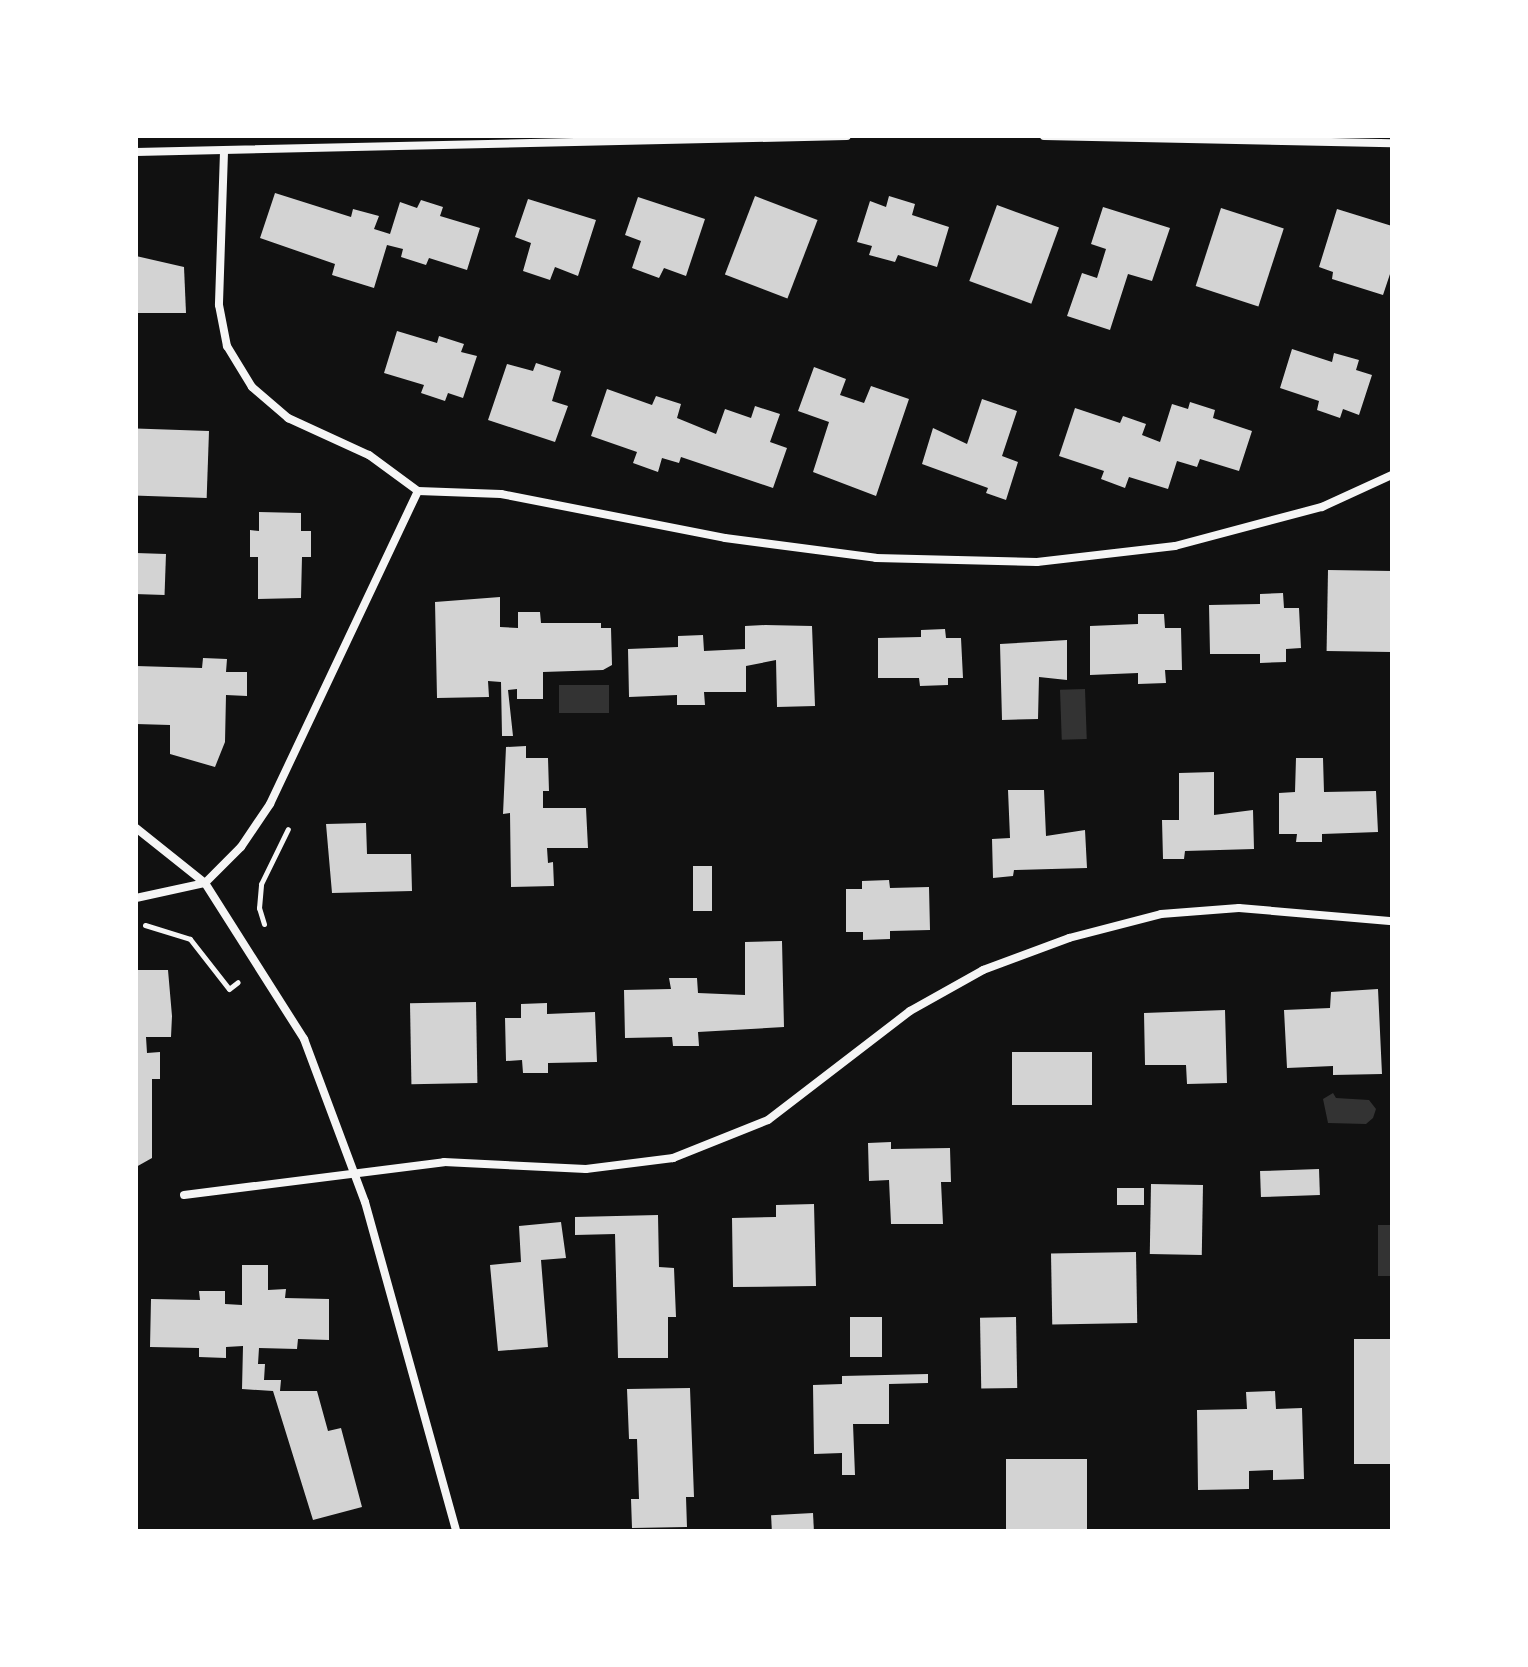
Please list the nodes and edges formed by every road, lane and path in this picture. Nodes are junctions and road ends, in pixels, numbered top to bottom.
1 (847, 136) edge
2 (1044, 136) edge
3 (1392, 143) edge
4 (136, 152) edge
5 (224, 152) junction
6 (1392, 475) edge
7 (418, 491) junction
8 (136, 828) edge
9 (205, 883) junction
10 (136, 898) edge
11 (1392, 921) edge
12 (353, 1170) junction
13 (184, 1195) dead end
14 (456, 1531) edge

1 - 5 street
2 - 3 street
4 - 5 street
5 - 7 street
6 - 7 street
7 - 9 street
8 - 9 street
9 - 10 street
9 - 12 street
11 - 12 street
12 - 13 street
12 - 14 street

